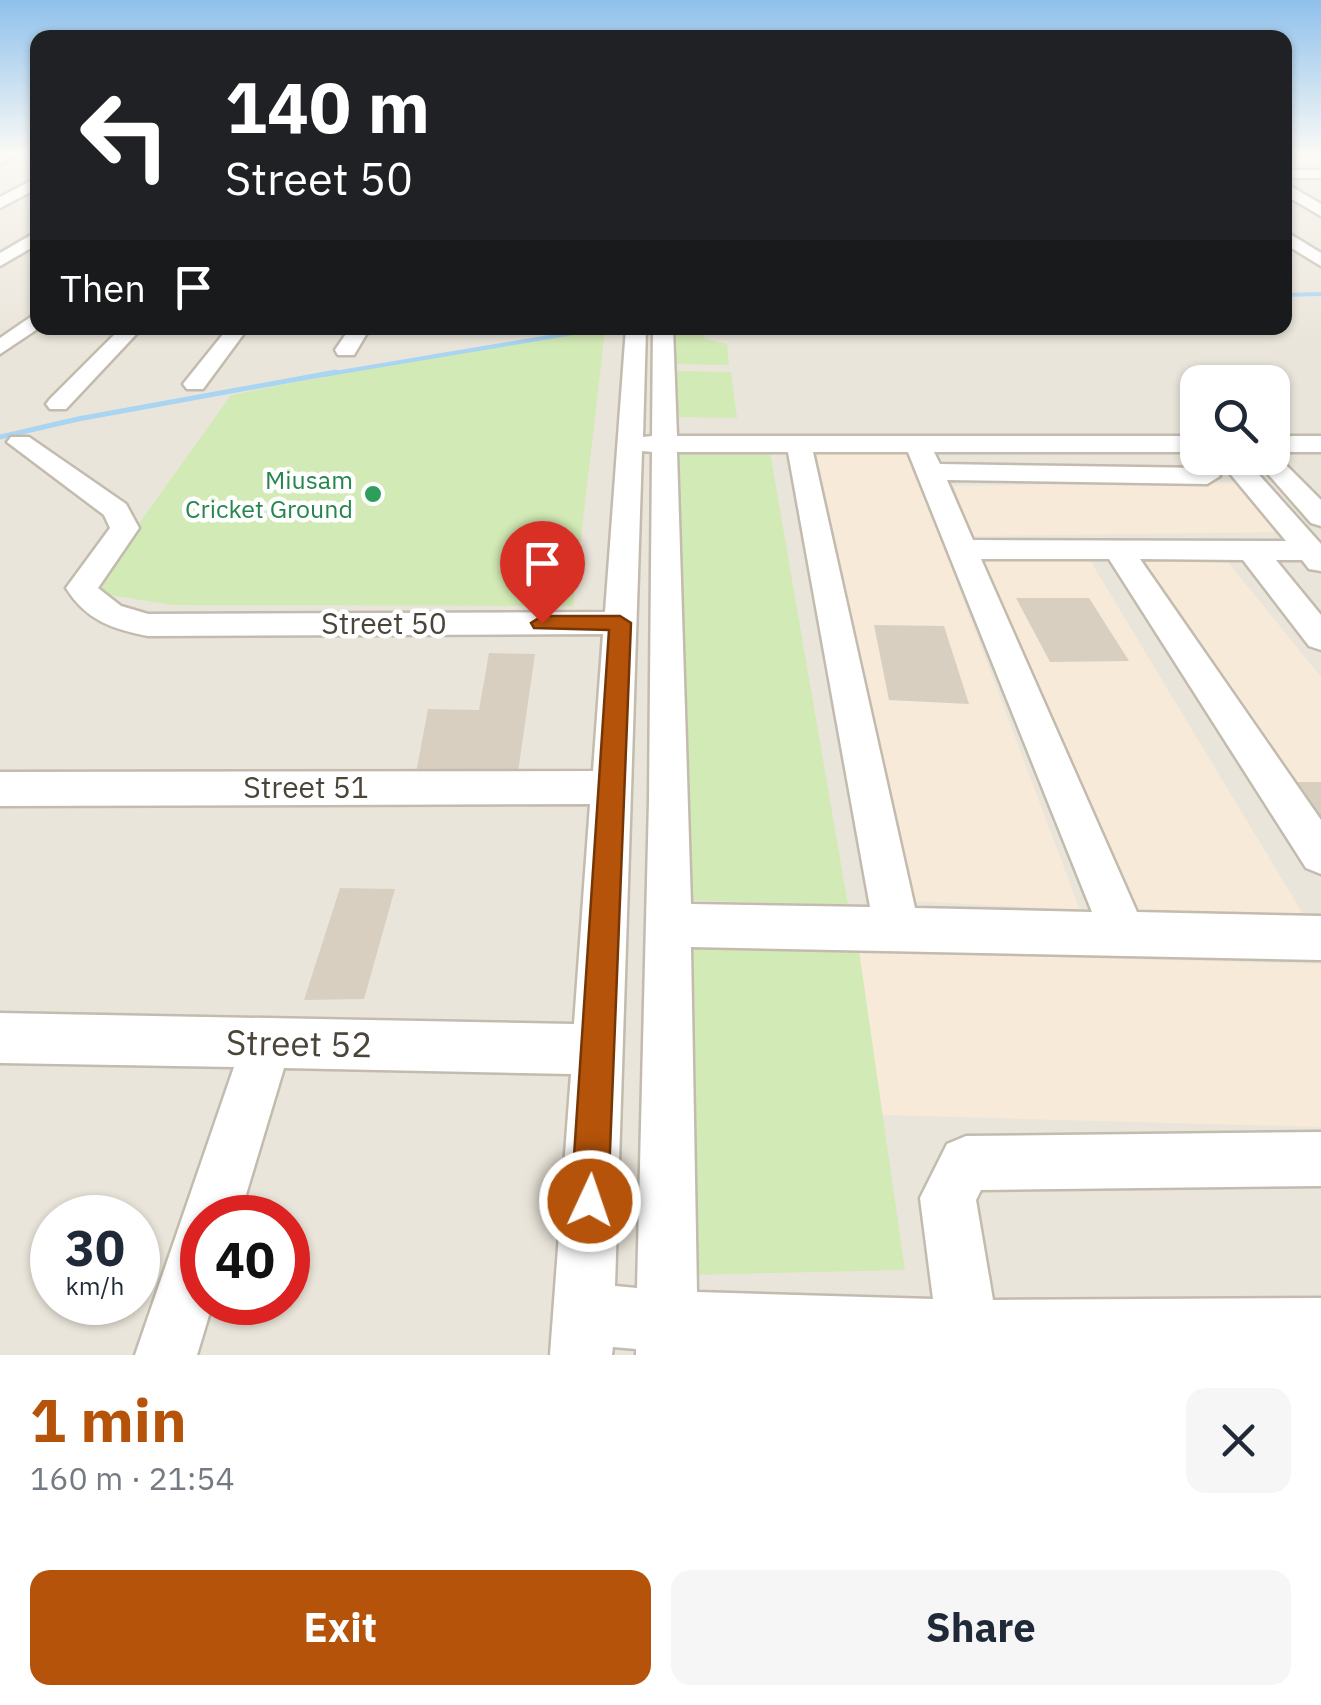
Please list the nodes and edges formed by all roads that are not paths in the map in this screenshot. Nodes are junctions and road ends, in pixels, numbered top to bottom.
1 (30, 239) edge
2 (30, 241) edge
3 (1292, 241) edge
4 (0, 242) edge
5 (0, 261) edge
6 (1321, 261) edge
7 (30, 324) edge
8 (125, 335) edge
9 (232, 335) edge
10 (356, 335) edge
11 (637, 335) edge
12 (662, 335) edge
13 (0, 348) edge
14 (346, 350) dead end
15 (194, 384) dead end
16 (58, 404) dead end
17 (1180, 424) edge
18 (1290, 424) edge
19 (1321, 424) edge
20 (647, 432) junction
21 (20, 442) dead end
22 (799, 444) junction
23 (1086, 444) junction
24 (1180, 444) edge
25 (1290, 444) edge
26 (1321, 444) edge
27 (924, 458) junction
28 (1108, 474) junction
29 (1245, 475) edge
30 (1283, 475) edge
31 (1207, 476) dead end
32 (1321, 517) edge
33 (962, 549) junction
34 (1118, 550) junction
35 (1251, 550) junction
36 (1315, 557) edge
37 (620, 623) junction
38 (1321, 638) edge
39 (612, 787) junction
40 (0, 788) edge
41 (1321, 855) edge
42 (668, 925) junction
43 (897, 928) junction
44 (1123, 934) junction
45 (1321, 938) edge
46 (0, 1038) edge
47 (267, 1043) junction
48 (598, 1050) junction
49 (1321, 1159) edge
50 (217, 1195) edge
51 (180, 1311) edge
52 (1321, 1329) edge
53 (968, 1331) junction
54 (582, 1335) edge
55 (668, 1338) edge
56 (166, 1355) edge

1 - 4 street
2 - 5 street
3 - 6 street
7 - 13 street
8 - 16 street
9 - 15 street
10 - 14 street
11 - 20 street
12 - 20 street
17 - 20 street
18 - 19 street
20 - 22 street
20 - 37 street
20 - 42 street
21 - 37 street, Street 50
22 - 27 street
22 - 43 street
23 - 24 street
23 - 27 street
23 - 28 street
25 - 26 street
27 - 28 street
27 - 33 street
28 - 31 street
29 - 36 street
30 - 32 street
33 - 34 street
33 - 44 street
34 - 35 street
34 - 41 street
35 - 36 street
35 - 38 street
37 - 39 street
39 - 40 street, Street 51
39 - 48 street
42 - 43 street
42 - 55 street
43 - 44 street
44 - 45 street
46 - 47 street, Street 52
47 - 48 street, Street 52
47 - 50 street
48 - 54 street
49 - 53 street
51 - 56 street
52 - 53 street
53 - 55 street
54 - 55 street

